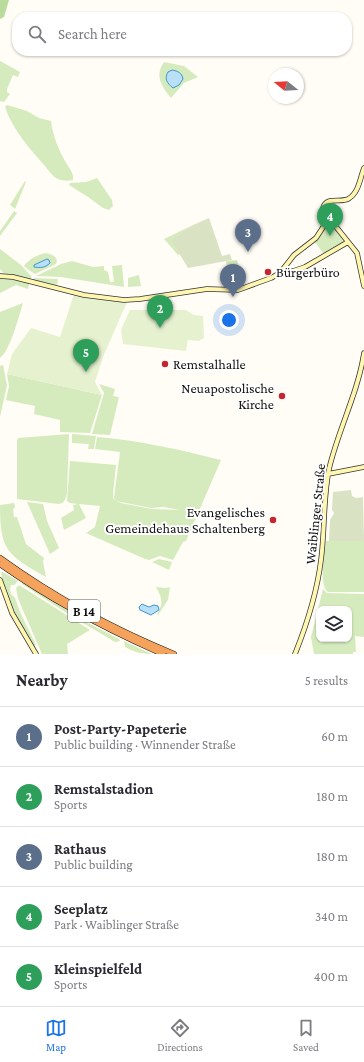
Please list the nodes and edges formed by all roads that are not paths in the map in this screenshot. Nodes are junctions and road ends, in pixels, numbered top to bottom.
1 (364, 168) edge
2 (329, 218) junction
3 (348, 242) junction
4 (286, 266) junction
5 (289, 271) junction
6 (280, 273) junction
7 (0, 276) edge
8 (364, 286) edge
9 (364, 353) edge
10 (364, 467) edge
11 (328, 474) junction
12 (0, 558) edge
13 (0, 564) edge
14 (0, 580) edge
15 (150, 649) junction
16 (36, 654) edge
17 (156, 654) edge
18 (163, 654) edge
19 (174, 654) edge
20 (295, 654) edge

1 - 2 street
2 - 3 street
2 - 4 street
3 - 5 street
3 - 8 street
4 - 5 street
4 - 6 street
5 - 6 street
6 - 7 street
9 - 11 street, Waiblinger Straße
10 - 11 street
11 - 20 street, Waiblinger Straße
12 - 19 highway, B 14
13 - 15 highway, B 14
14 - 16 street
15 - 17 highway
15 - 18 highway, B 14

